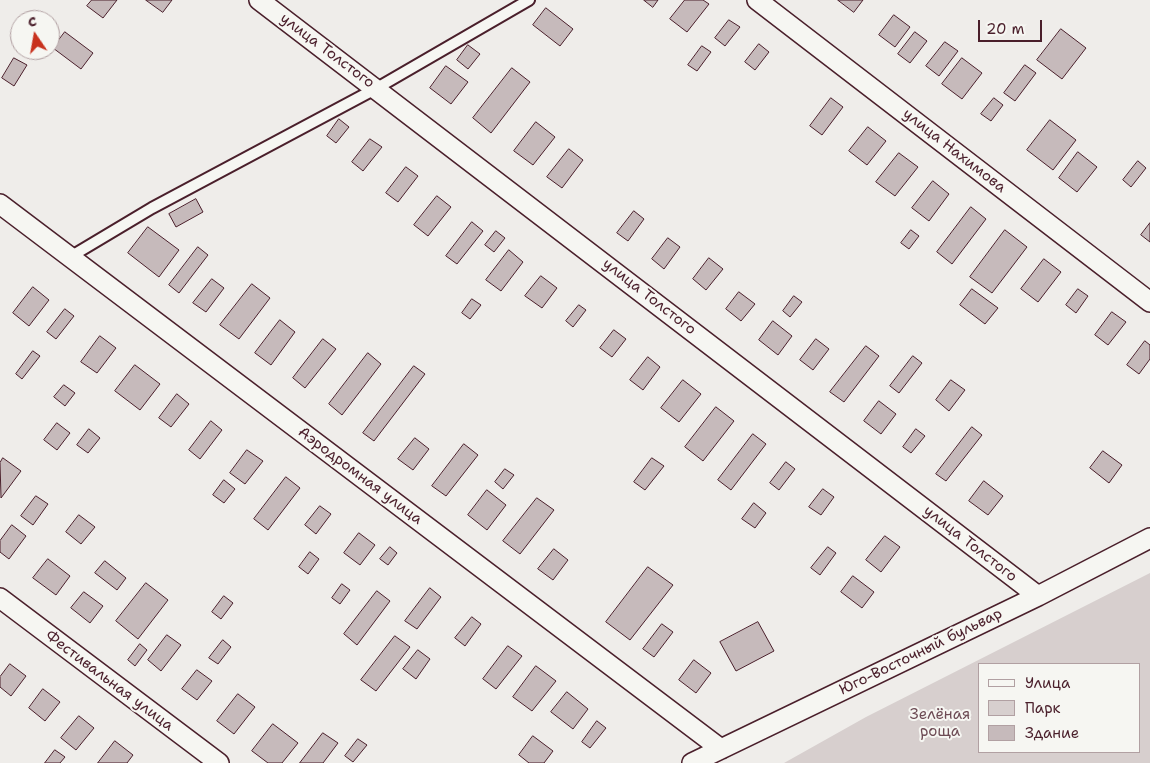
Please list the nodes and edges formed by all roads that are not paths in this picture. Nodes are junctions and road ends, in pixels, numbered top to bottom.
1 (259, 0) edge
2 (529, 0) edge
3 (757, 0) edge
4 (377, 88) junction
5 (0, 204) edge
6 (70, 257) junction
7 (1150, 302) edge
8 (1150, 538) edge
9 (1038, 596) junction
10 (0, 598) edge
11 (720, 749) junction
12 (219, 763) edge
13 (692, 763) edge

1 - 4 street, улица Толстого
2 - 4 lane
3 - 7 street, улица Нахимова
4 - 6 lane
4 - 9 street, улица Толстого
5 - 6 street, Аэродромная улица
6 - 11 street, Аэродромная улица
8 - 9 street, Юго-Восточный бульвар
9 - 11 street, Юго-Восточный бульвар
10 - 12 street, Фестивальная улица
11 - 13 street, Юго-Восточный бульвар

